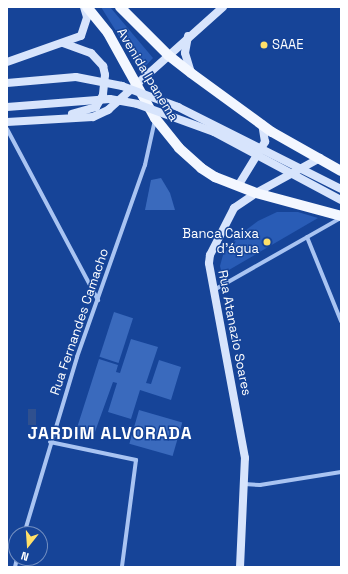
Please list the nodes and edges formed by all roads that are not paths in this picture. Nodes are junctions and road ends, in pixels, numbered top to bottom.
1 (84, 7) edge
2 (87, 7) edge
3 (120, 7) edge
4 (222, 7) edge
5 (188, 36) junction
6 (63, 43) junction
7 (168, 55) junction
8 (7, 62) edge
9 (191, 73) junction
10 (7, 83) edge
11 (136, 86) junction
12 (7, 107) edge
13 (62, 118) junction
14 (155, 118) junction
15 (7, 122) edge
16 (262, 124) junction
17 (7, 129) edge
18 (320, 158) junction
19 (341, 171) edge
20 (238, 186) junction
21 (341, 189) edge
22 (256, 193) junction
23 (341, 200) edge
24 (341, 217) edge
25 (307, 237) junction
26 (213, 291) junction
27 (98, 300) junction
28 (341, 321) edge
29 (50, 442) junction
30 (341, 472) edge
31 (244, 484) junction
32 (26, 526) edge
33 (122, 567) edge
34 (240, 567) edge

1 - 6 main road
2 - 11 main road, Avenida Ipanema
3 - 7 main road
4 - 5 main road
5 - 7 main road
5 - 9 main road
6 - 8 main road
6 - 13 main road
7 - 9 main road
7 - 11 main road
9 - 16 main road
10 - 21 main road, bridge
11 - 13 main road
11 - 14 main road, Avenida Ipanema
12 - 23 main road, bridge
13 - 15 main road
14 - 20 main road, Avenida Ipanema
14 - 27 street, Rua Fernandes Camacho
16 - 18 main road
16 - 20 main road
17 - 27 street
18 - 19 main road
18 - 22 main road, Rua Atanazio Soares
20 - 22 main road, Avenida Ipanema
22 - 24 main road, Avenida Ipanema
22 - 26 main road, Rua Atanazio Soares
24 - 25 street
25 - 26 street
25 - 28 street
26 - 31 main road, Rua Atanazio Soares
27 - 29 street, Rua Fernandes Camacho
29 - 32 street, Rua Fernandes Camacho
29 - 33 street
30 - 31 street
31 - 34 main road, Rua Atanazio Soares

